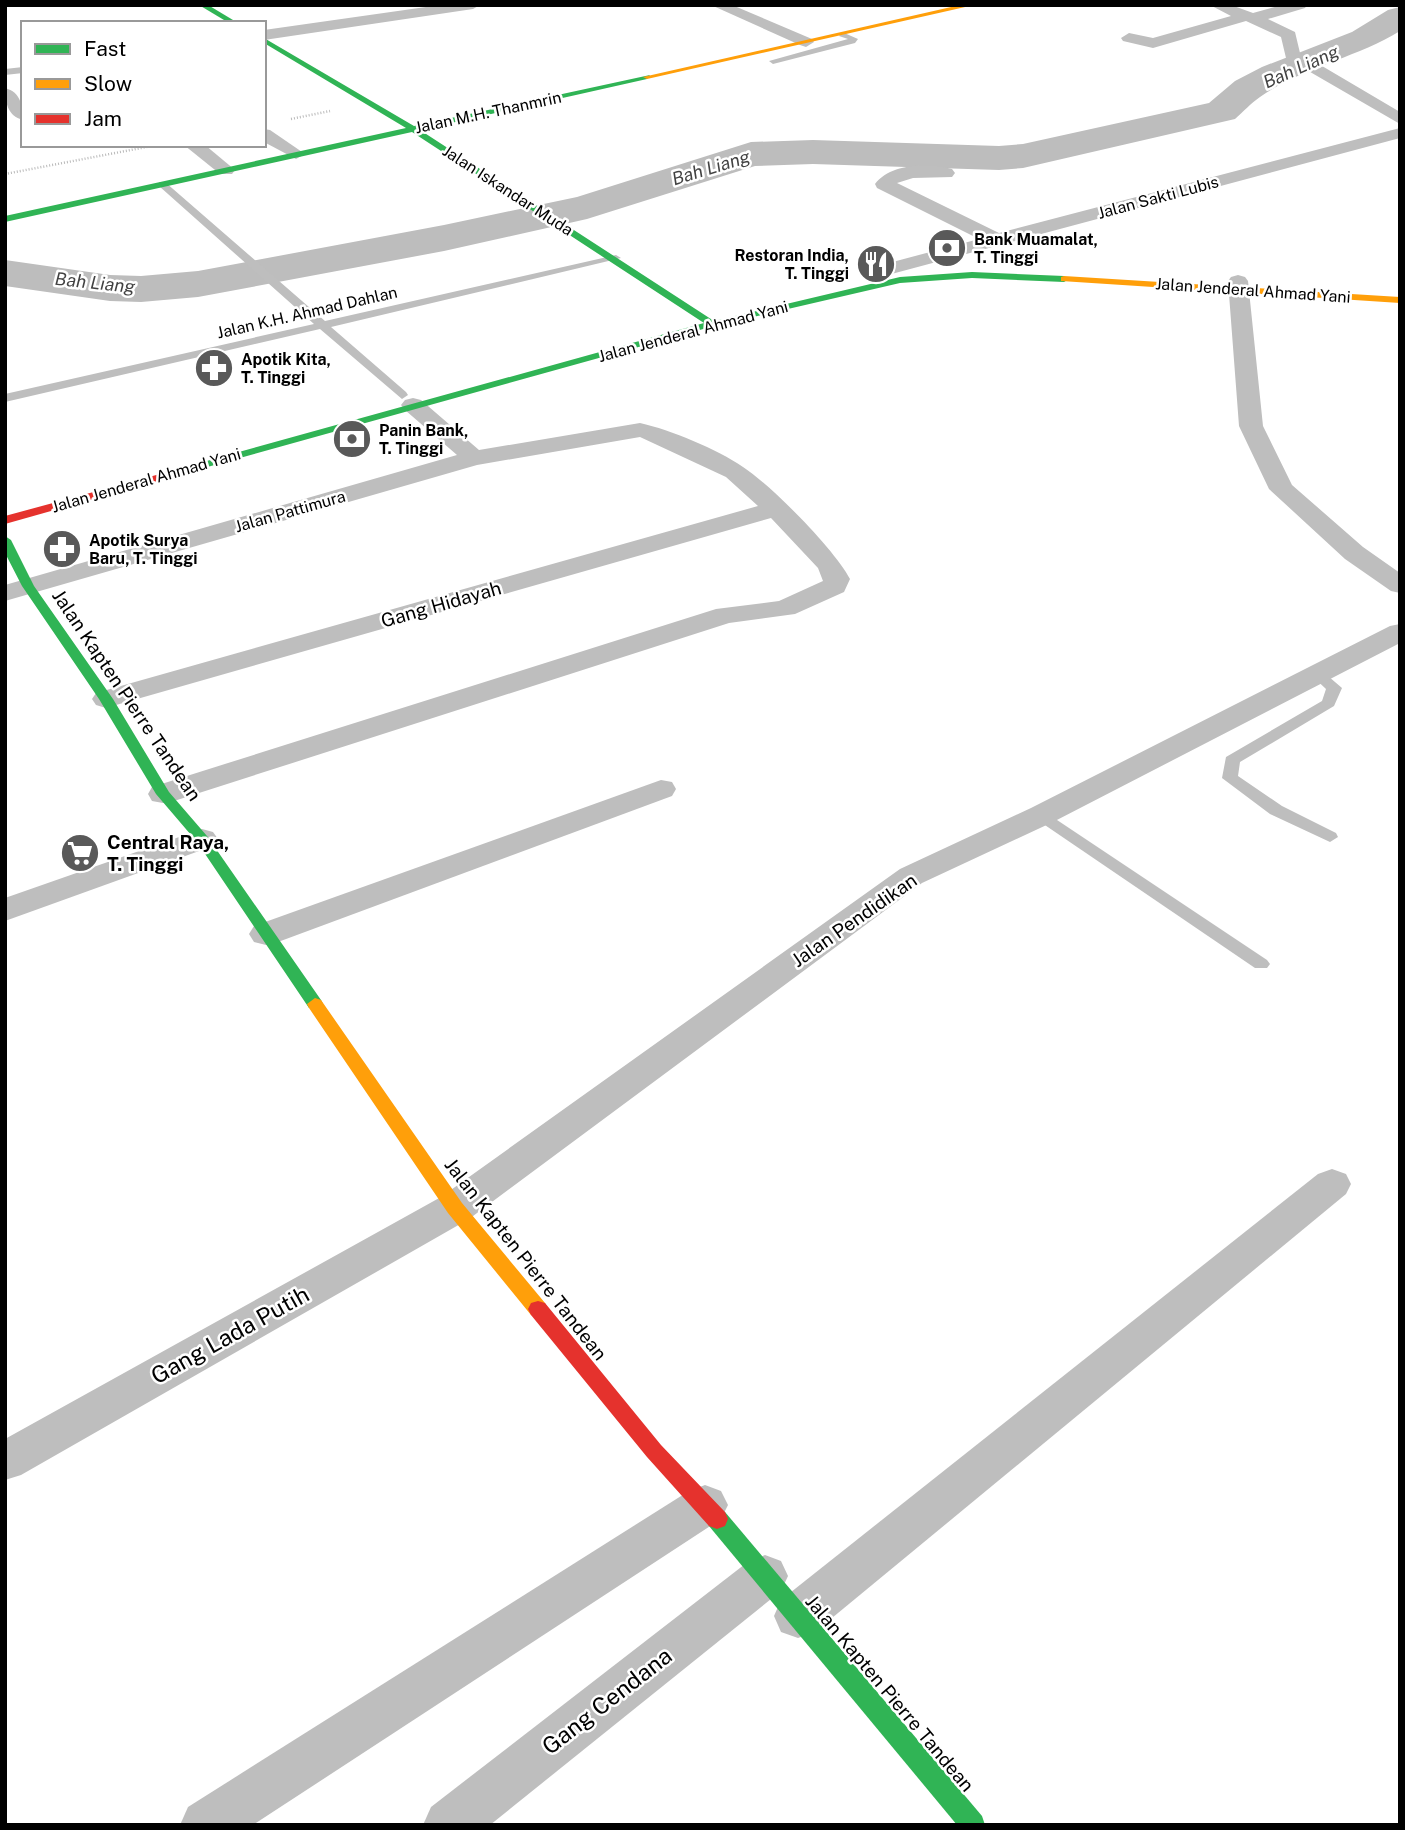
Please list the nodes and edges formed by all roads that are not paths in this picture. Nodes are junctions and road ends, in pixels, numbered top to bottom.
1 (202, 5) edge
2 (473, 5) edge
3 (718, 5) edge
4 (971, 5) edge
5 (1217, 5) edge
6 (1300, 5) edge
7 (1250, 17) junction
8 (231, 21) edge
9 (842, 34) junction
10 (266, 37) edge
11 (266, 38) edge
12 (1129, 38) dead end
13 (806, 42) junction
14 (773, 61) dead end
15 (5, 93) edge
16 (21, 113) edge
17 (1400, 119) edge
18 (413, 128) junction
19 (1400, 134) edge
20 (266, 135) edge
21 (196, 147) edge
22 (296, 154) junction
23 (226, 170) junction
24 (946, 173) dead end
25 (162, 184) junction
26 (5, 219) edge
27 (997, 240) junction
28 (616, 258) junction
29 (877, 272) junction
30 (1238, 284) junction
31 (1400, 292) edge
32 (1400, 300) edge
33 (706, 320) junction
34 (320, 325) junction
35 (5, 398) edge
36 (408, 400) junction
37 (257, 433) dead end
38 (474, 458) junction
39 (776, 509) junction
40 (5, 520) edge
41 (5, 540) edge
42 (1400, 585) edge
43 (17, 589) edge
44 (1400, 632) edge
45 (1316, 673) junction
46 (106, 699) junction
47 (662, 789) dead end
48 (163, 794) junction
49 (1042, 815) junction
50 (1330, 837) dead end
51 (202, 839) junction
52 (5, 910) edge
53 (266, 934) junction
54 (1261, 964) dead end
55 (1332, 1184) dead end
56 (455, 1208) junction
57 (5, 1461) edge
58 (705, 1505) junction
59 (765, 1576) junction
60 (798, 1616) junction
61 (206, 1825) edge
62 (449, 1825) edge
63 (973, 1825) edge

1 - 8 main road
2 - 10 street
3 - 13 street
4 - 9 main road, Jalan M.H. Thanmrin
5 - 7 street
6 - 7 street
7 - 12 street
7 - 17 street
9 - 13 main road, Jalan M.H. Thanmrin
9 - 14 lane
11 - 18 main road, Jalan Iskandar Muda
13 - 18 main road, Jalan M.H. Thanmrin
15 - 16 street
18 - 22 main road, Jalan M.H. Thanmrin
18 - 28 main road, Jalan Iskandar Muda
19 - 27 street, Jalan Sakti Lubis
20 - 22 street
21 - 23 street
22 - 23 main road, Jalan M.H. Thanmrin
23 - 25 main road, Jalan M.H. Thanmrin
24 - 27 street
25 - 26 main road, Jalan M.H. Thanmrin
25 - 34 lane
27 - 29 street, Jalan Sakti Lubis
28 - 33 main road, Jalan Iskandar Muda
28 - 34 lane, Jalan K.H. Ahmad Dahlan
29 - 30 main road, Jalan Jenderal Ahmad Yani
29 - 33 main road, Jalan Jenderal Ahmad Yani
30 - 31 main road, Jalan Jenderal Ahmad Yani
30 - 32 main road, Jalan Jenderal Ahmad Yani
30 - 33 main road, Jalan Jenderal Ahmad Yani
30 - 42 street
33 - 36 main road, Jalan Jenderal Ahmad Yani
34 - 35 lane, Jalan K.H. Ahmad Dahlan
34 - 36 lane
36 - 37 main road, Jalan Jenderal Ahmad Yani
36 - 38 street
36 - 40 main road, Jalan Jenderal Ahmad Yani
38 - 39 street, Jalan Pattimura
38 - 43 street, Jalan Pattimura
39 - 46 street, Gang Hidayah
39 - 48 street, Jalan Pattimura
41 - 43 main road, Jalan Kapten Pierre Tandean
43 - 46 main road, Jalan Kapten Pierre Tandean
44 - 45 street, Jalan Pendidikan
45 - 49 street, Jalan Pendidikan
45 - 50 lane
46 - 48 main road, Jalan Kapten Pierre Tandean
47 - 53 street
48 - 51 main road, Jalan Kapten Pierre Tandean
49 - 54 lane
49 - 56 street, Jalan Pendidikan
51 - 52 street
51 - 53 main road, Jalan Kapten Pierre Tandean
53 - 56 main road, Jalan Kapten Pierre Tandean
55 - 60 street
56 - 57 street, Gang Lada Putih
56 - 58 main road, Jalan Kapten Pierre Tandean
58 - 59 main road, Jalan Kapten Pierre Tandean
58 - 61 street
59 - 60 main road, Jalan Kapten Pierre Tandean
59 - 62 street, Gang Cendana
60 - 63 main road, Jalan Kapten Pierre Tandean

